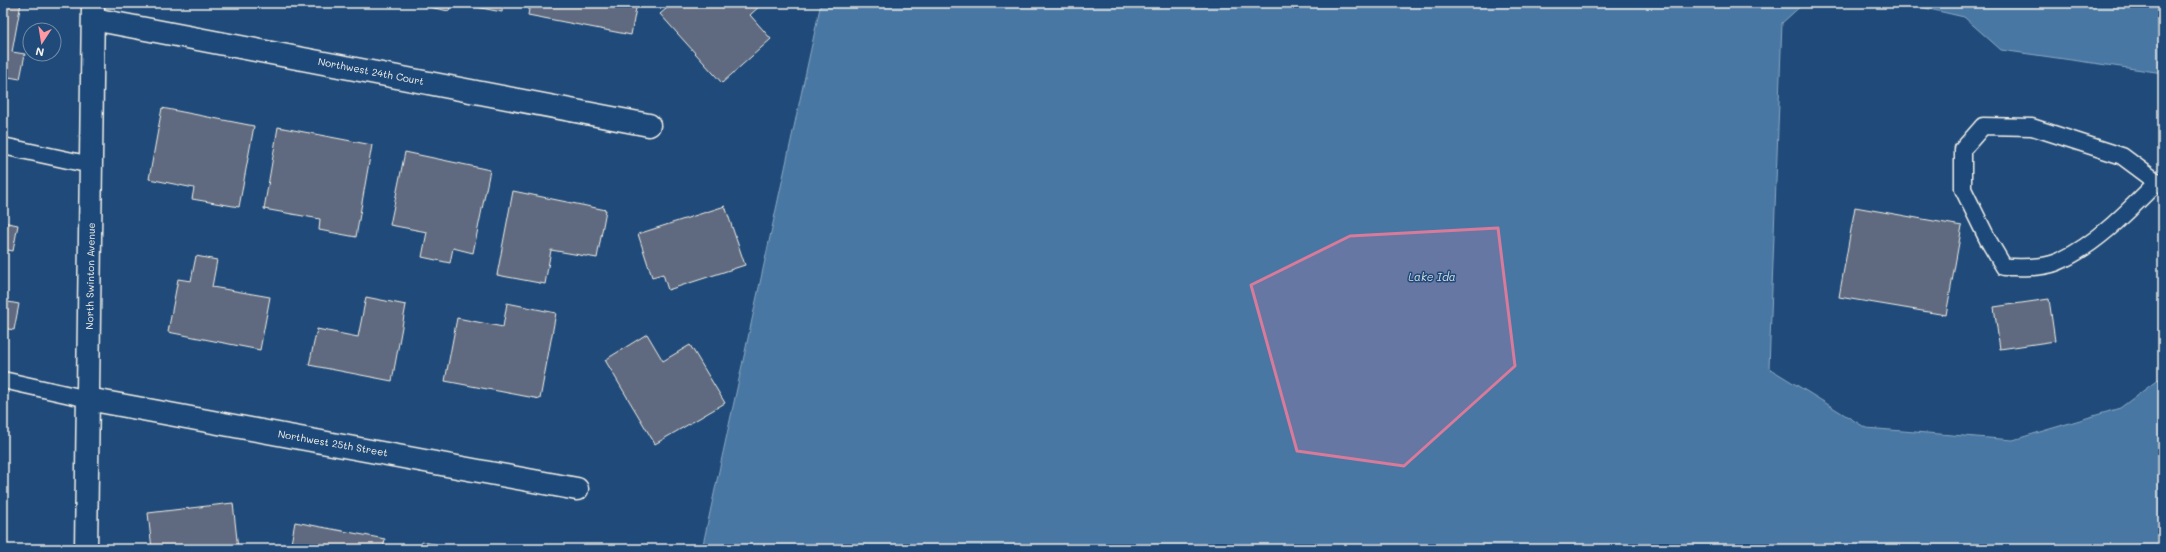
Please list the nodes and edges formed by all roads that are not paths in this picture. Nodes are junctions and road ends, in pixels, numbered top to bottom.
1 (93, 11) edge
2 (649, 126) dead end
3 (3, 146) edge
4 (91, 165) junction
5 (2160, 182) edge
6 (3, 380) edge
7 (88, 399) junction
8 (577, 489) dead end
9 (86, 549) edge

1 - 2 street, Northwest 24th Court
1 - 4 street, North Swinton Avenue
3 - 4 lane
4 - 7 street, North Swinton Avenue
5 - 5 lane
6 - 7 lane
7 - 8 street, Northwest 25th Street
7 - 9 street, North Swinton Avenue

